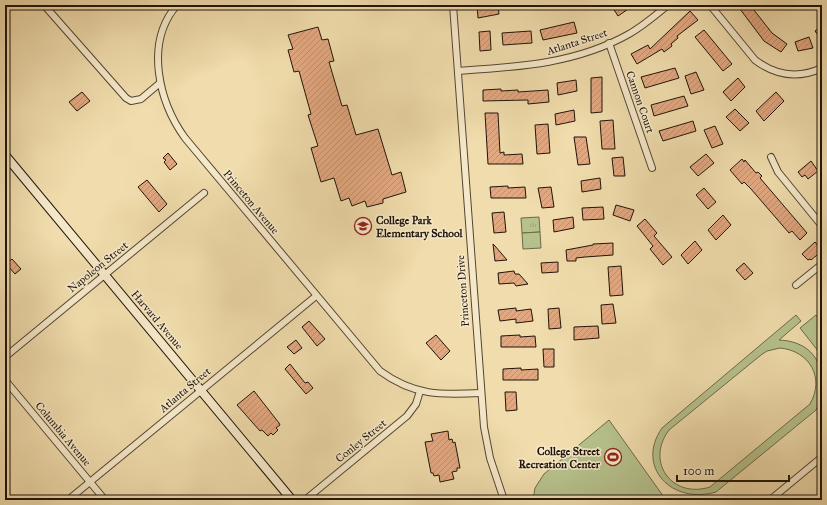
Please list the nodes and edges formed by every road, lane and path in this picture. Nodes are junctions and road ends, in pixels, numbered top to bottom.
1 (44, 5) edge
2 (177, 5) edge
3 (453, 5) edge
4 (668, 5) edge
5 (710, 5) edge
6 (609, 43) junction
7 (822, 68) edge
8 (458, 71) junction
9 (160, 83) junction
10 (5, 154) edge
11 (771, 158) dead end
12 (652, 168) dead end
13 (204, 193) dead end
14 (822, 226) edge
15 (822, 264) edge
16 (105, 274) junction
17 (796, 285) dead end
18 (316, 296) junction
19 (5, 357) edge
20 (5, 380) edge
21 (201, 390) junction
22 (420, 391) junction
23 (481, 393) junction
24 (822, 456) edge
25 (90, 482) junction
26 (68, 500) edge
27 (105, 500) edge
28 (292, 500) edge
29 (305, 500) edge
30 (504, 500) edge
31 (770, 500) edge

1 - 9 street
2 - 9 street, Princeton Avenue
3 - 8 street, Princeton Drive
4 - 6 street, Atlanta Street
5 - 7 street
6 - 8 street, Atlanta Street
6 - 12 street, Cannon Court
8 - 23 street, Princeton Drive
9 - 18 street, Princeton Avenue
10 - 16 street, Harvard Avenue
11 - 14 street
13 - 16 street, Napoleon Street
15 - 17 street
16 - 19 street, Napoleon Street
16 - 21 street, Harvard Avenue
18 - 21 street, Atlanta Street
18 - 22 street, Princeton Avenue
20 - 25 street, Columbia Avenue
21 - 25 street, Atlanta Street
21 - 28 street, Harvard Avenue
22 - 23 street, Princeton Avenue
22 - 29 street, Conley Street
23 - 30 street, Princeton Drive
24 - 31 street
25 - 26 street, Atlanta Street
25 - 27 street, Columbia Avenue

